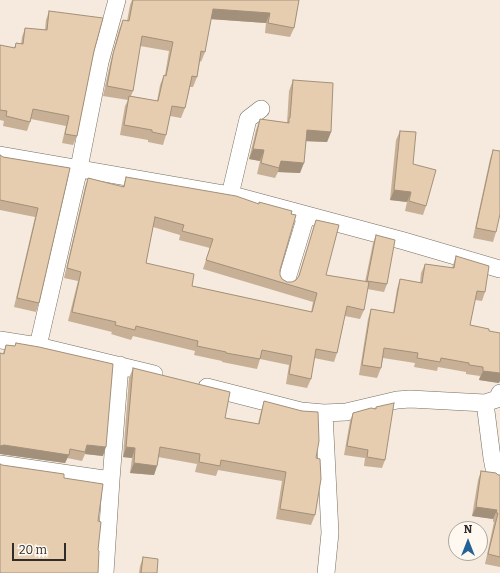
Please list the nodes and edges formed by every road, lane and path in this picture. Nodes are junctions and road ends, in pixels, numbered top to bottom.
1 (117, 0) edge
2 (261, 109) dead end
3 (0, 155) edge
4 (79, 168) junction
5 (230, 195) junction
6 (306, 216) junction
7 (500, 269) edge
8 (286, 282) edge
9 (0, 340) edge
10 (38, 346) junction
11 (120, 365) junction
12 (166, 376) edge
13 (196, 384) edge
14 (500, 393) edge
15 (485, 403) junction
16 (324, 413) junction
17 (0, 464) edge
18 (500, 475) edge
19 (111, 480) junction
20 (105, 573) edge
21 (326, 573) edge

1 - 4 street
2 - 5 street
3 - 4 street
4 - 5 street
4 - 10 street
5 - 6 street
6 - 7 street
6 - 8 street
9 - 10 street
10 - 11 street
11 - 12 street
11 - 19 street
13 - 16 street
14 - 15 street
15 - 16 street
15 - 18 street
16 - 21 street
17 - 19 street
19 - 20 street

